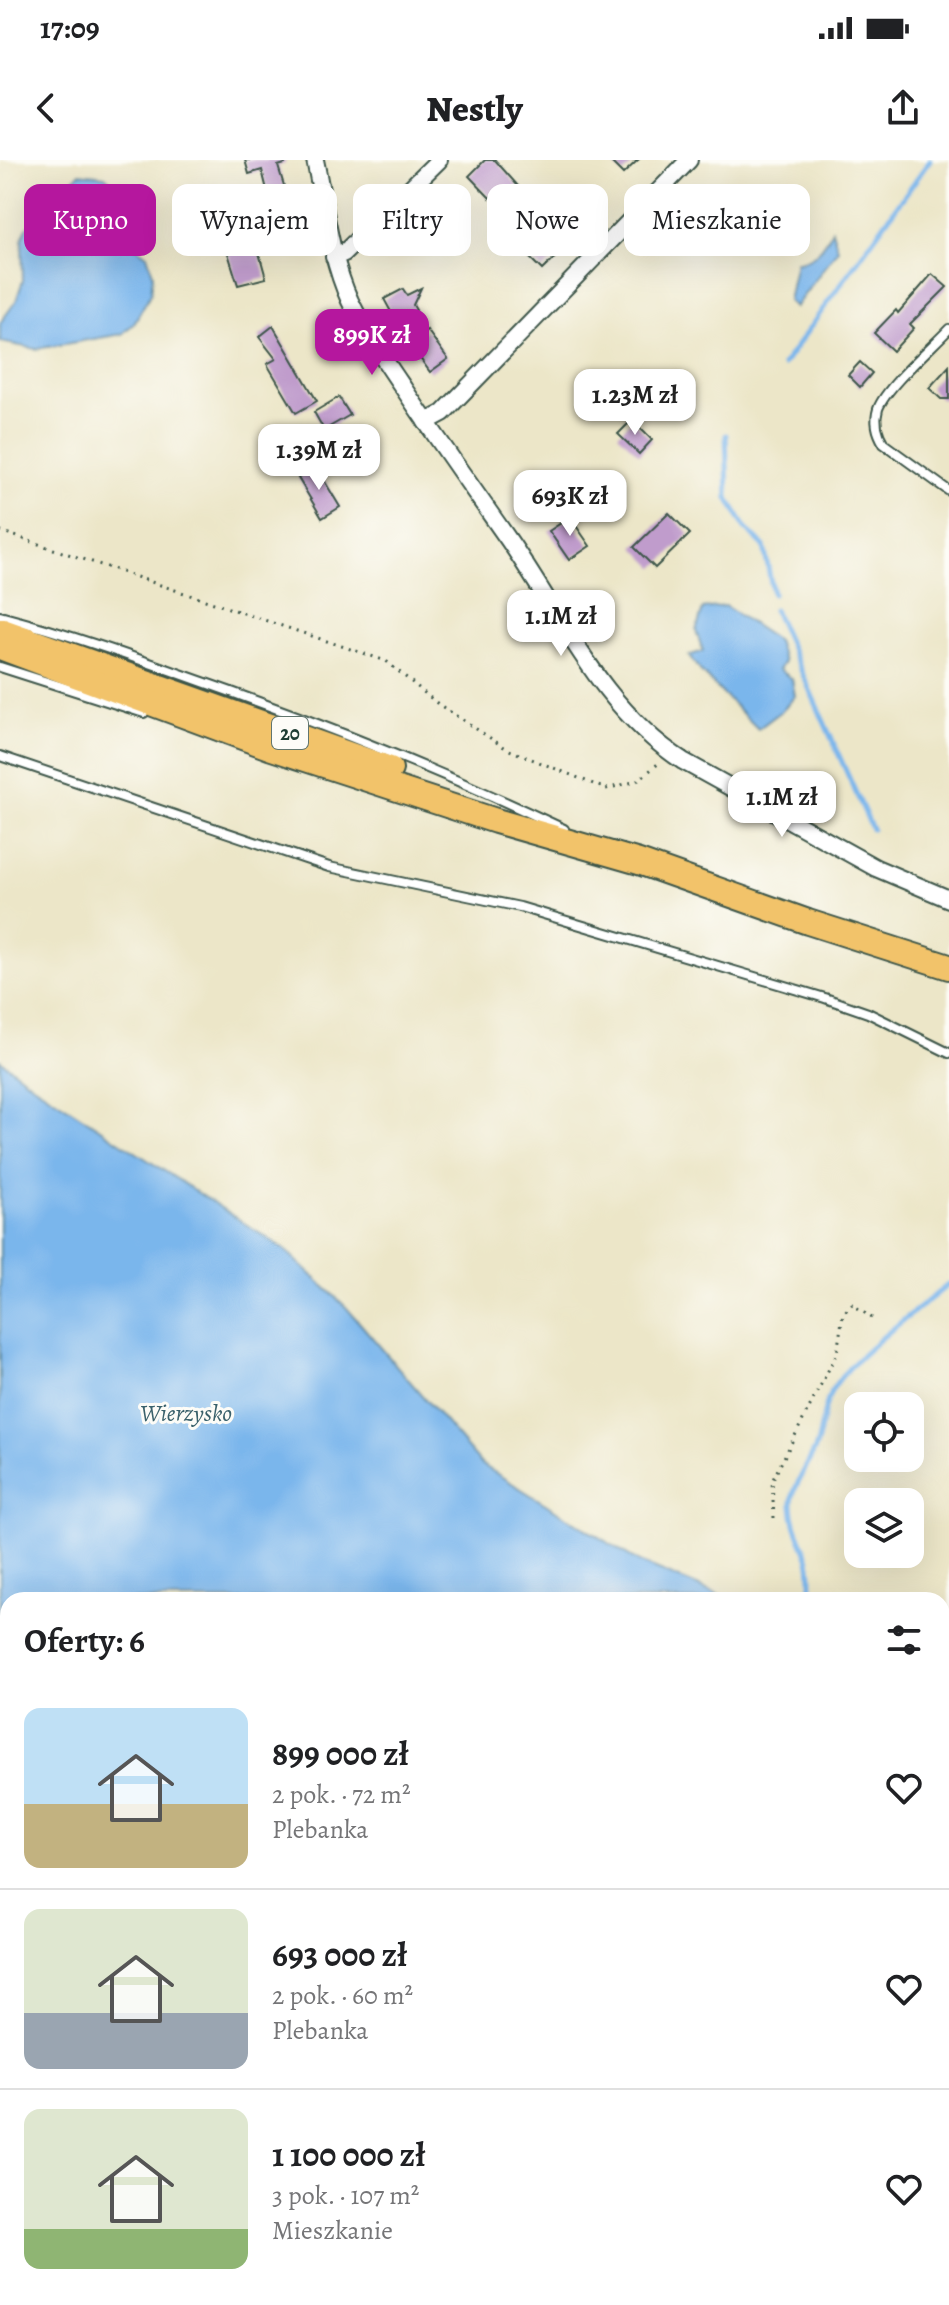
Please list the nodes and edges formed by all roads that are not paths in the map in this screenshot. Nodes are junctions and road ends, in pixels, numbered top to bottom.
1 (315, 160) edge
2 (439, 160) edge
3 (689, 160) edge
4 (334, 257) junction
5 (949, 329) edge
6 (426, 422) junction
7 (949, 491) edge
8 (0, 616) edge
9 (0, 630) edge
10 (0, 647) edge
11 (0, 667) edge
12 (156, 717) dead end
13 (170, 721) dead end
14 (269, 747) junction
15 (0, 756) edge
16 (579, 837) junction
17 (639, 862) junction
18 (949, 899) edge
19 (949, 967) edge
20 (949, 1053) edge

1 - 4 street
2 - 4 street
3 - 6 street
4 - 6 street
5 - 7 lane
6 - 18 street
8 - 16 lane
9 - 16 main road, 20
10 - 14 main road, 20
11 - 12 lane
13 - 14 lane
14 - 17 main road, 20
15 - 20 lane
16 - 17 main road, 20
17 - 19 main road, 20

